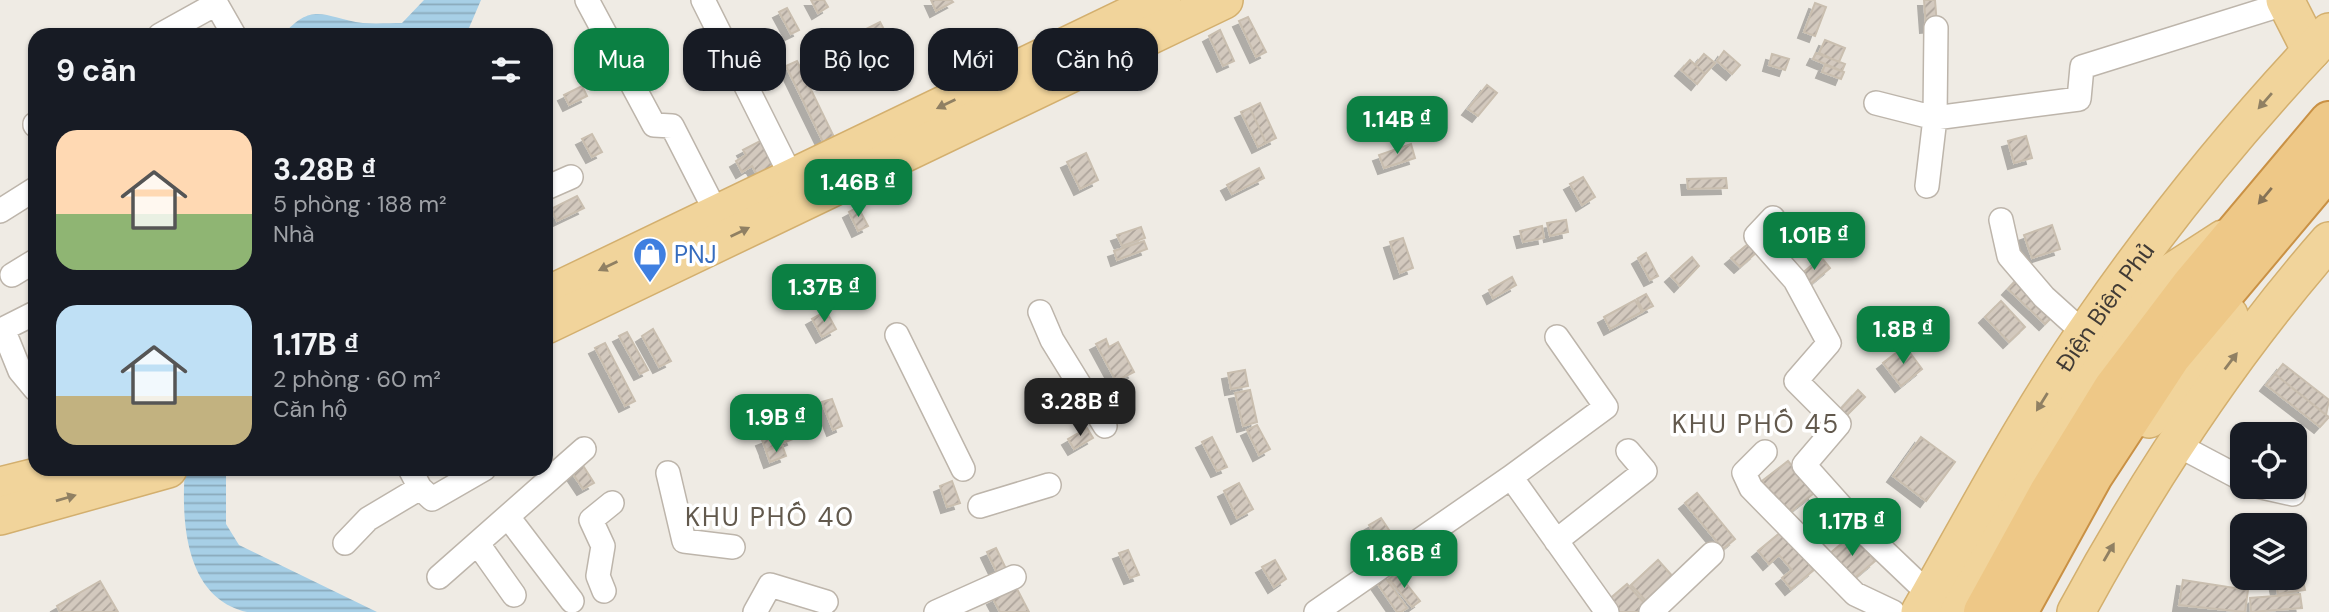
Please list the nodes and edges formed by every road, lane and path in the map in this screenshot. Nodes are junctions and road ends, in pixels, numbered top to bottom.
1 (587, 0) edge
2 (703, 0) edge
3 (1224, 0) edge
4 (215, 2) edge
5 (2286, 2) edge
6 (1145, 12) edge
7 (172, 28) edge
8 (230, 28) edge
9 (1936, 28) dead end
10 (2320, 41) edge
11 (1875, 103) dead end
12 (1935, 118) junction
13 (2328, 120) edge
14 (2329, 169) edge
15 (571, 177) dead end
16 (553, 185) edge
17 (1927, 186) dead end
18 (797, 190) junction
19 (28, 193) edge
20 (2306, 199) junction
21 (0, 211) edge
22 (717, 214) junction
23 (1773, 218) dead end
24 (2001, 220) dead end
25 (2233, 233) junction
26 (2329, 241) edge
27 (28, 265) edge
28 (12, 275) dead end
29 (553, 293) edge
30 (1041, 312) dead end
31 (28, 316) edge
32 (553, 321) edge
33 (2085, 334) junction
34 (897, 335) dead end
35 (1557, 337) dead end
36 (28, 381) edge
37 (1105, 426) dead end
38 (2174, 443) junction
39 (584, 449) dead end
40 (1628, 451) dead end
41 (1765, 452) dead end
42 (963, 470) dead end
43 (668, 473) dead end
44 (2230, 473) edge
45 (40, 476) edge
46 (143, 476) edge
47 (472, 476) edge
48 (1511, 477) junction
49 (415, 478) edge
50 (1049, 485) dead end
51 (0, 486) edge
52 (612, 503) dead end
53 (980, 506) dead end
54 (0, 516) edge
55 (508, 517) junction
56 (1556, 541) junction
57 (345, 542) dead end
58 (478, 544) junction
59 (733, 547) dead end
60 (1712, 554) dead end
61 (1014, 577) dead end
62 (439, 578) dead end
63 (604, 591) dead end
64 (514, 595) dead end
65 (572, 601) dead end
66 (827, 602) dead end
67 (1936, 606) edge
68 (1601, 610) edge
69 (754, 612) edge
70 (936, 612) edge
71 (1316, 612) edge
72 (1651, 612) edge
73 (1893, 612) edge
74 (1983, 612) edge
75 (2018, 612) edge
76 (2035, 612) edge
77 (2076, 612) edge

1 - 22 street
2 - 18 street
3 - 6 main road
4 - 7 street
4 - 8 street
5 - 10 main road
5 - 12 street
6 - 18 main road
9 - 12 street
10 -> 33 main road, Điện Biên Phủ
11 - 12 street
12 - 17 street
13 -> 25 highway, Điện Biên Phủ
14 - 20 highway
15 - 16 street
18 - 22 main road
32 -> 18 main road
19 - 21 street
20 - 75 highway
20 - 76 main road
22 -> 29 main road
23 - 67 street
24 - 33 street
25 - 67 main road, Điện Biên Phủ
25 - 74 highway, Điện Biên Phủ
38 -> 26 main road
27 - 28 street
30 - 37 street
31 - 36 street
33 -> 67 main road, Điện Biên Phủ
34 - 42 street
35 - 48 street
38 - 44 street
77 -> 38 main road
39 - 55 street
40 - 56 street
41 - 73 street
43 - 59 street
45 - 51 main road
54 -> 46 main road
47 - 49 street
48 - 56 street
48 - 71 street
49 - 57 street
50 - 53 street
52 - 63 street
55 - 58 street
55 - 65 street
56 - 68 street
58 - 62 street
58 - 64 street
60 - 72 street
61 - 70 street
66 - 69 street

